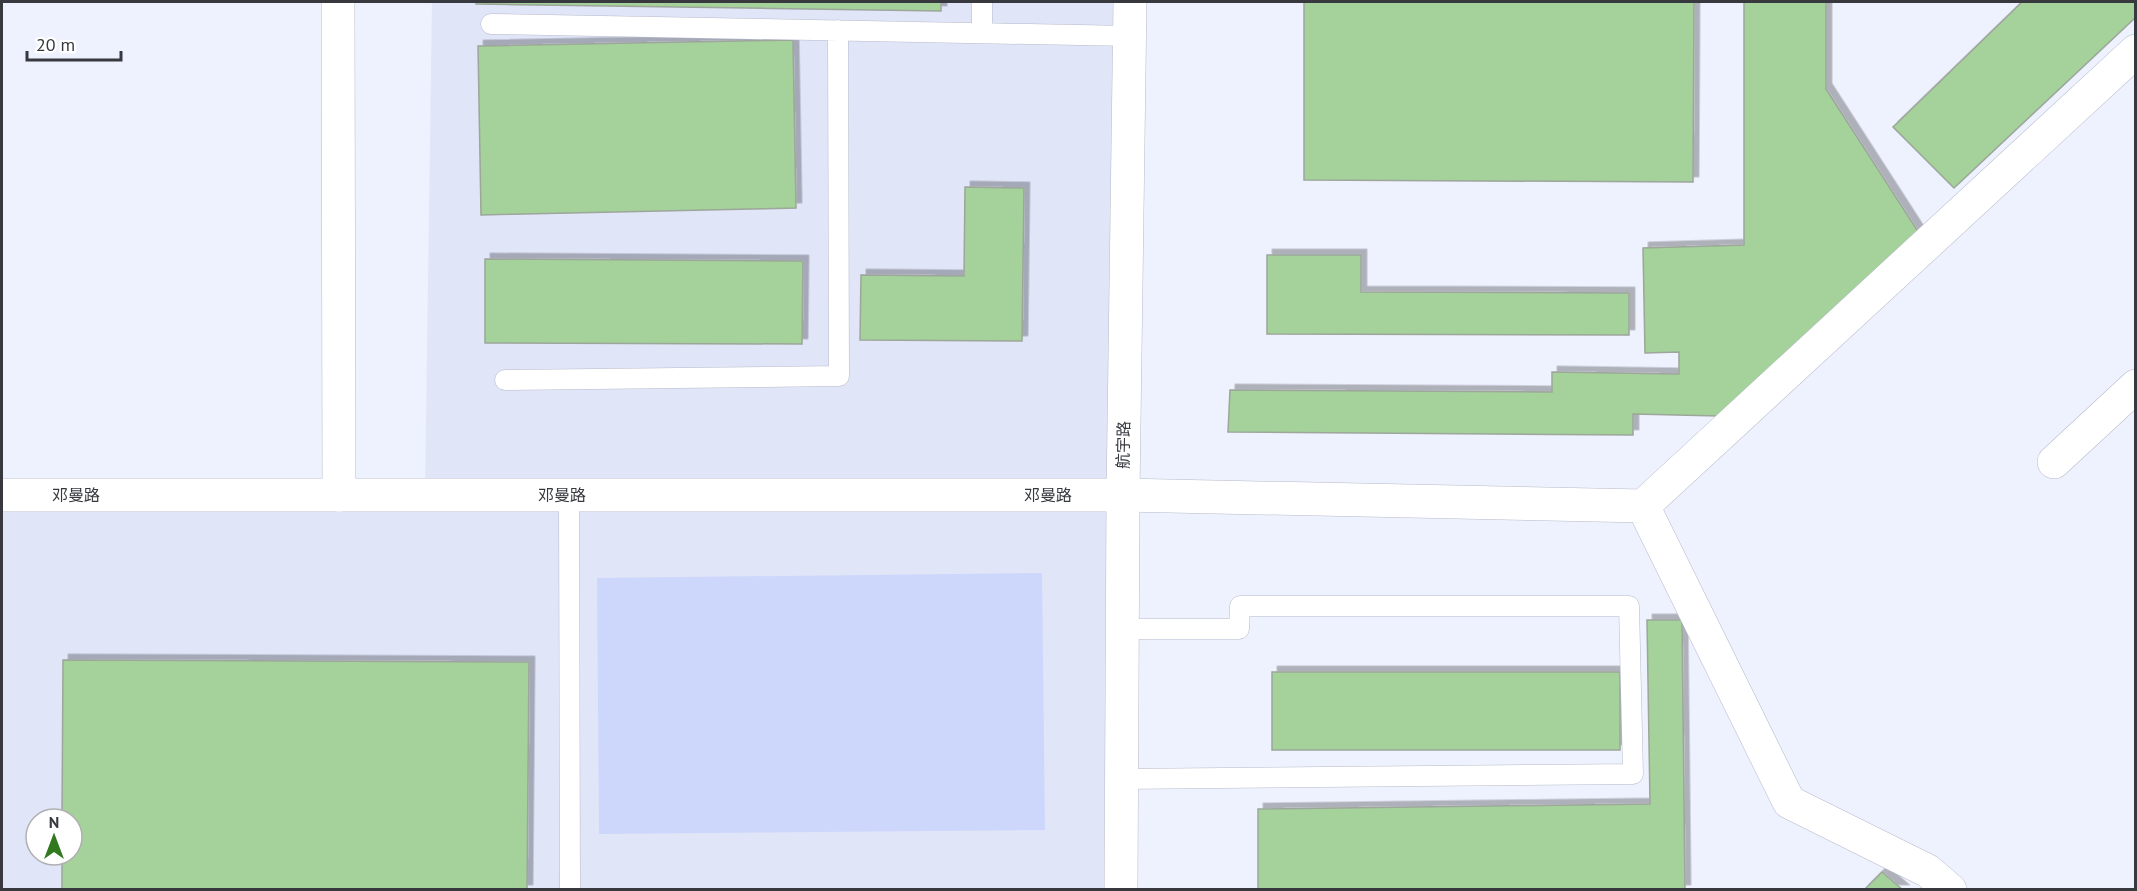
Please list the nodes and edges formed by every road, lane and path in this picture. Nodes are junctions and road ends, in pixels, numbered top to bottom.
1 (338, 2) edge
2 (982, 2) edge
3 (1130, 2) edge
4 (491, 24) dead end
5 (838, 30) junction
6 (982, 33) junction
7 (1130, 36) junction
8 (2136, 51) edge
9 (505, 380) dead end
10 (2136, 386) edge
11 (2054, 462) dead end
12 (2, 495) edge
13 (339, 495) junction
14 (569, 495) junction
15 (1122, 495) junction
16 (1643, 506) junction
17 (1122, 629) junction
18 (1121, 779) junction
19 (570, 890) edge
20 (1121, 890) edge
21 (1950, 890) edge

1 - 13 street
2 - 6 lane
3 - 7 street, 航宇路
4 - 5 lane
5 - 6 lane
5 - 9 lane
6 - 7 lane
7 - 15 street, 航宇路
8 - 16 street
10 - 11 street
12 - 13 street, 邓曼路
13 - 14 street, 邓曼路
14 - 15 street, 邓曼路
14 - 19 lane
15 - 16 street, 邓曼路
15 - 17 street, 航宇路
16 - 21 street
17 - 18 street, 航宇路
17 - 18 lane
18 - 20 street, 航宇路

